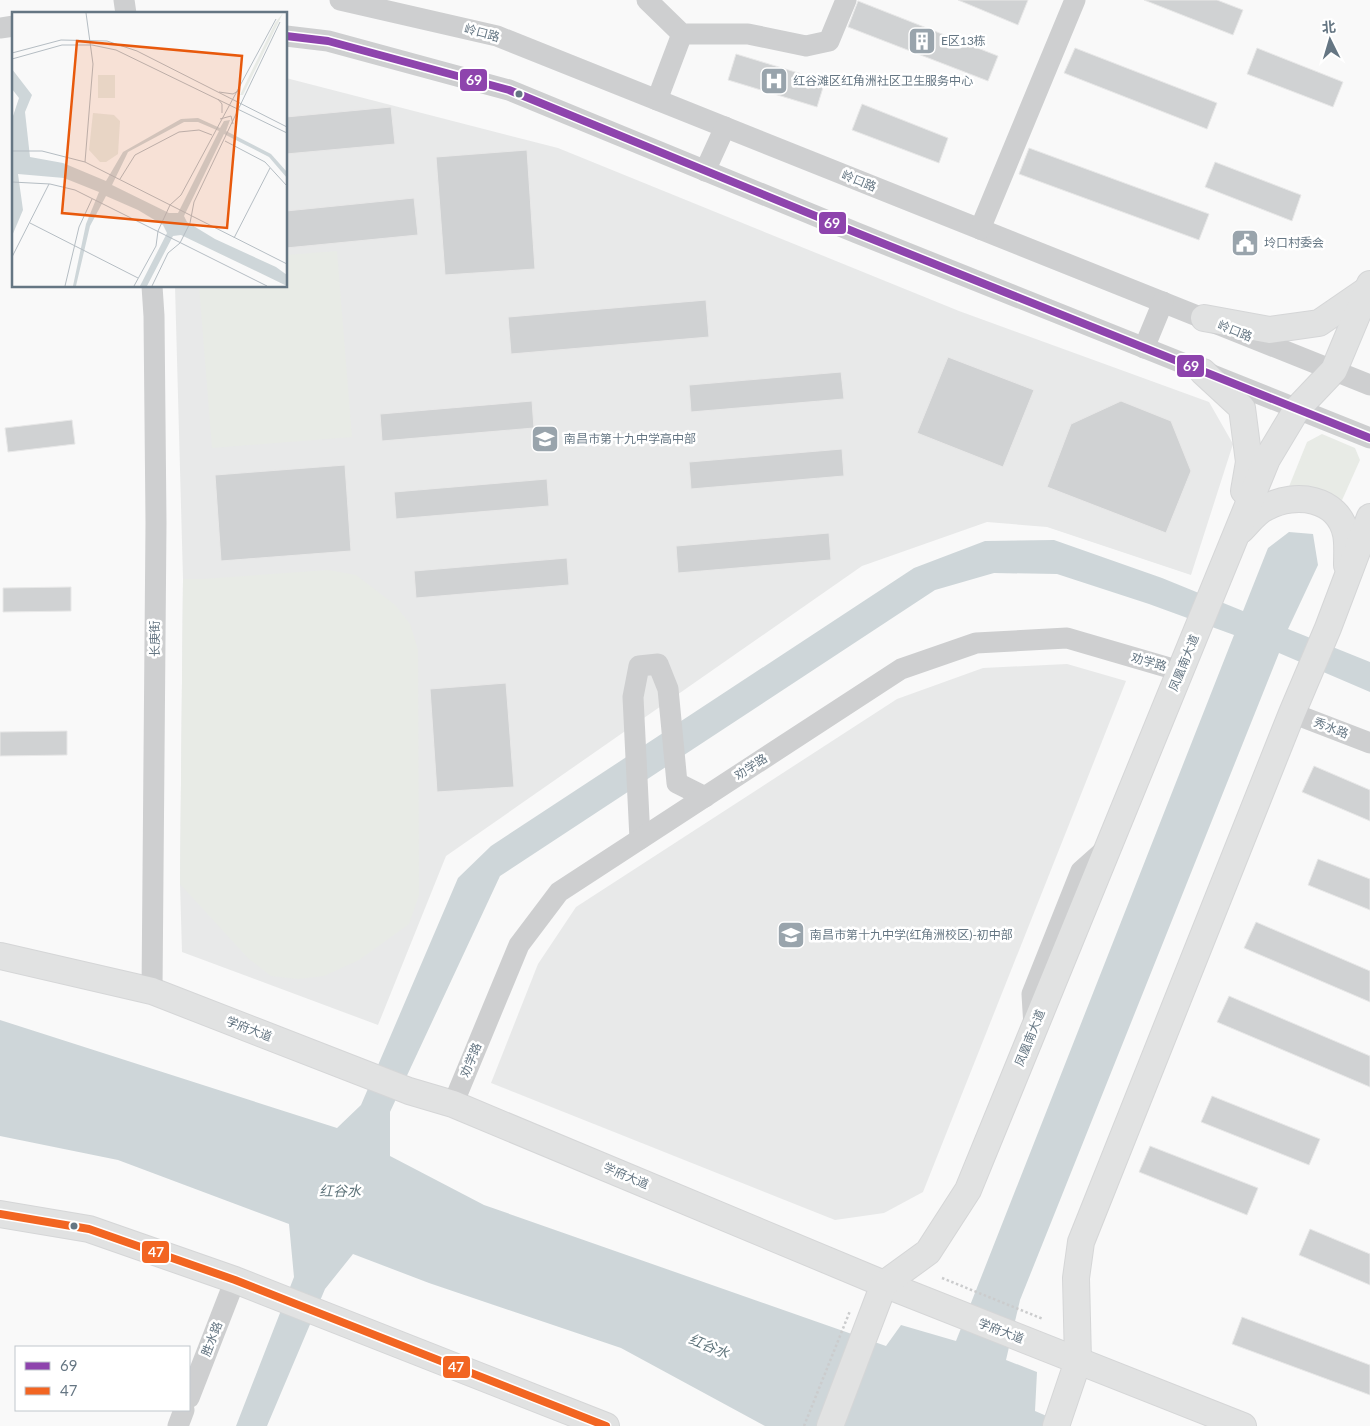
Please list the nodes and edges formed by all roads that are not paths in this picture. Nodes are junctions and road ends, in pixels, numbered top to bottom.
1 (340, 0) edge
2 (647, 0) edge
3 (846, 0) edge
4 (1075, 0) edge
5 (682, 34) junction
6 (288, 36) edge
7 (657, 100) junction
8 (726, 127) junction
9 (705, 171) junction
10 (980, 229) junction
11 (1369, 287) edge
12 (152, 288) edge
13 (1163, 302) junction
14 (1204, 318) junction
15 (1144, 348) junction
16 (1334, 370) junction
17 (1203, 372) junction
18 (1370, 386) edge
19 (1297, 409) junction
20 (1370, 438) edge
21 (1370, 517) edge
22 (1236, 534) junction
23 (1347, 576) junction
24 (1180, 671) junction
25 (1292, 713) junction
26 (1370, 743) edge
27 (705, 797) junction
28 (640, 833) junction
29 (0, 956) edge
30 (152, 991) junction
31 (453, 1104) junction
32 (0, 1214) edge
33 (235, 1280) junction
34 (884, 1284) junction
35 (1078, 1360) junction
36 (190, 1395) edge
37 (184, 1411) edge
38 (1058, 1421) edge
39 (178, 1426) edge
40 (606, 1426) edge
41 (830, 1426) edge
42 (1243, 1426) edge

1 - 7 street, 岭口路
2 - 5 street
3 - 5 street
4 - 10 street
5 - 7 street
6 - 9 street
7 - 8 street, 岭口路
8 - 9 street
8 - 10 street, 岭口路
9 - 15 street
10 - 13 street, 岭口路
11 - 14 main road
11 - 16 main road
12 - 30 street, 长庚街
13 - 14 street, 岭口路
13 - 15 street
14 - 16 street, 岭口路
15 - 17 street
16 - 18 street, 岭口路
16 - 19 main road
17 - 19 street
17 - 22 main road
19 - 20 street
19 - 22 main road
21 - 23 main road
22 - 23 main road
22 - 24 main road, 凤凰南大道
23 - 25 main road
24 - 27 street, 劝学路
24 - 34 main road, 凤凰南大道
25 - 26 street, 秀水路
25 - 35 main road
27 - 28 street, 劝学路
27 - 28 street
28 - 31 street, 劝学路
29 - 30 main road, 学府大道
30 - 31 main road, 学府大道
31 - 34 main road, 学府大道
32 - 33 main road
33 - 36 street, 胜水路
33 - 40 main road
34 - 35 main road, 学府大道
34 - 41 main road
35 - 38 main road
35 - 42 main road, 学府大道
37 - 39 street

